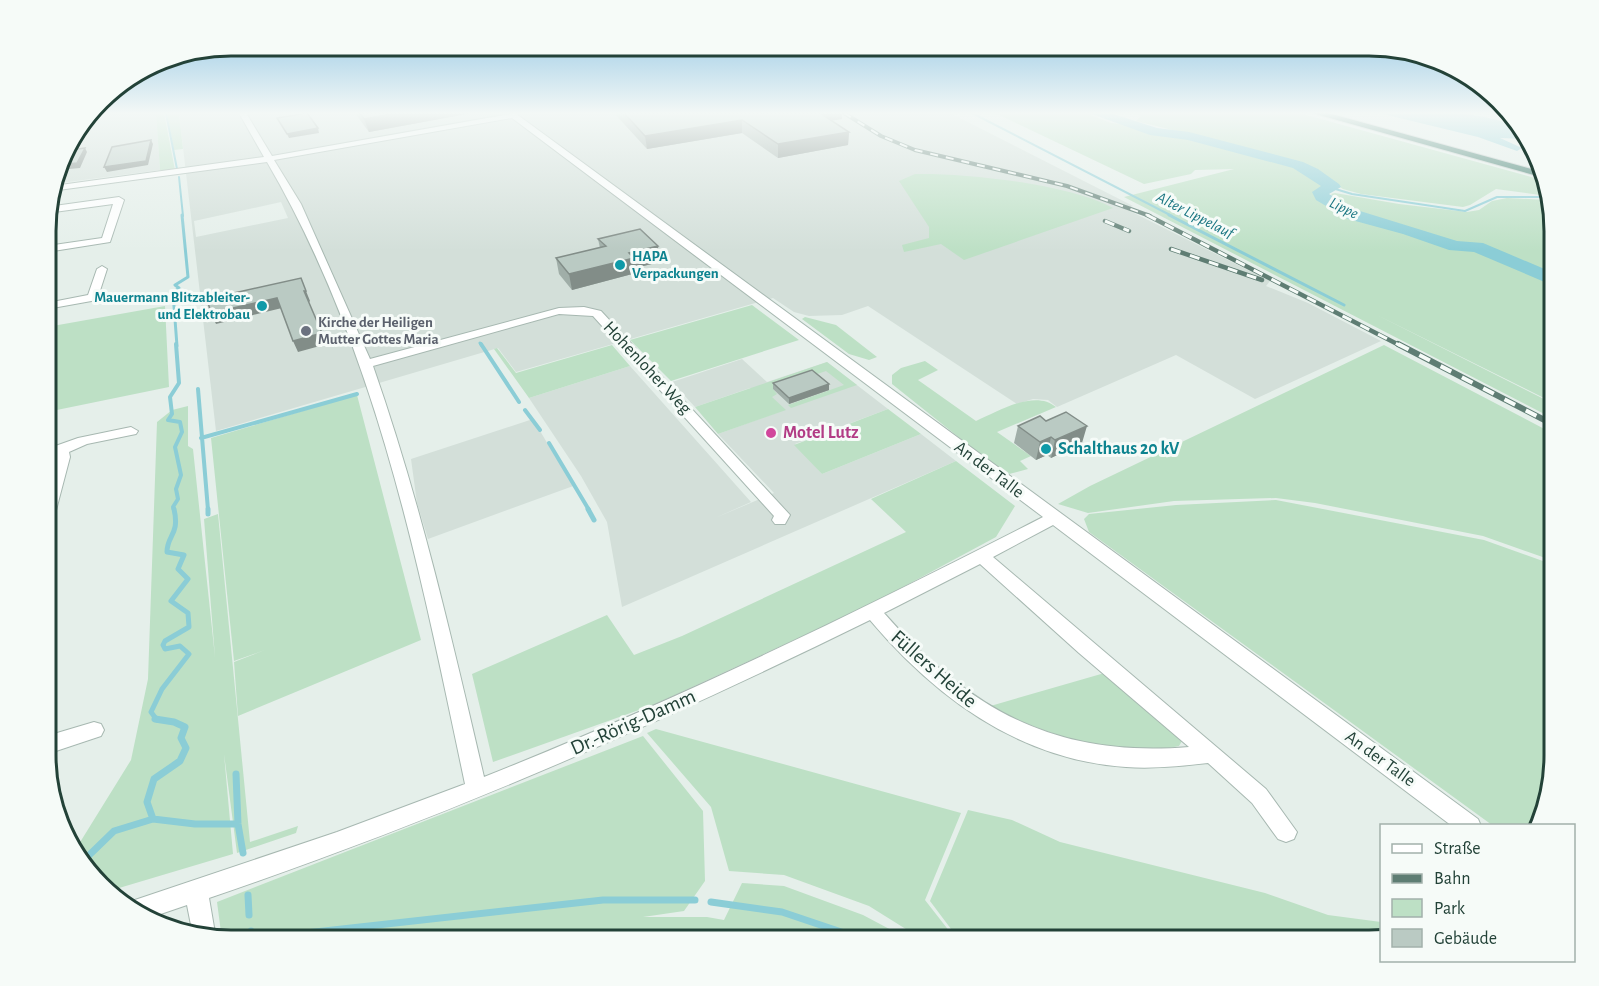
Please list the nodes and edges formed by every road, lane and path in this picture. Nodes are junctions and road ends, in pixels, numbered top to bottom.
1 (268, 159) joint
2 (570, 159) edge
3 (1485, 159) edge
4 (1533, 172) edge
5 (61, 188) edge
6 (57, 208) edge
7 (55, 248) edge
8 (102, 269) dead end
9 (55, 304) edge
10 (366, 364) junction
11 (131, 431) dead end
12 (55, 452) edge
13 (55, 453) edge
14 (55, 484) edge
15 (1054, 518) junction
16 (780, 520) dead end
17 (981, 556) junction
18 (871, 610) junction
19 (94, 730) dead end
20 (55, 742) edge
21 (1212, 754) junction
22 (476, 789) junction
23 (1469, 824) edge
24 (1286, 832) dead end
25 (196, 890) junction
26 (144, 908) edge
27 (203, 928) edge

1 - 5 street
1 - 10 street
2 - 15 street, An der Talle
3 - 4 highway
6 - 7 street
8 - 9 street
10 - 16 street, Hohenloher Weg
10 - 22 street
11 - 12 street
13 - 14 street
15 - 17 street, Dr.-Rörig-Damm
15 - 23 street, An der Talle
17 - 18 street, Dr.-Rörig-Damm
17 - 21 street
18 - 21 street, Füllers Heide
18 - 22 street, Dr.-Rörig-Damm
19 - 20 street
21 - 24 street
22 - 25 street, Dr.-Rörig-Damm
25 - 26 street, Dr.-Rörig-Damm
25 - 27 street

